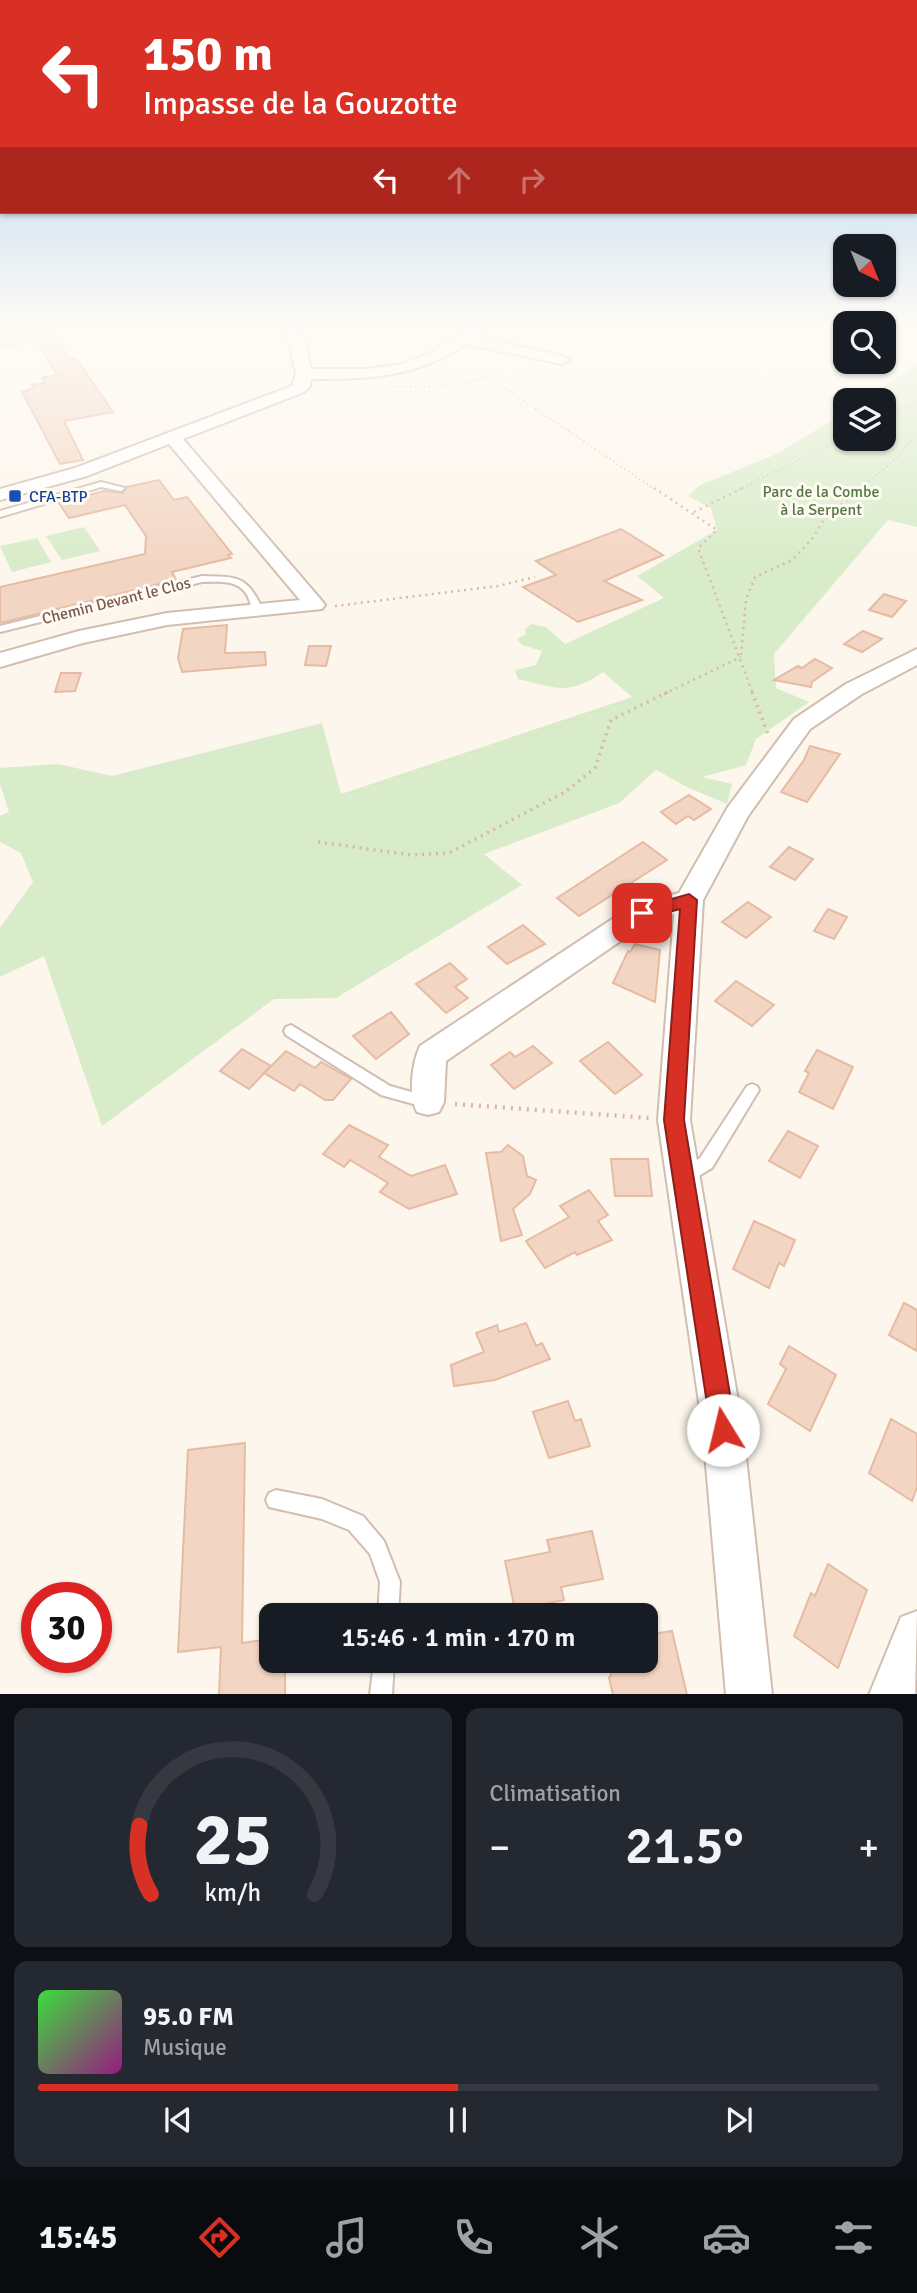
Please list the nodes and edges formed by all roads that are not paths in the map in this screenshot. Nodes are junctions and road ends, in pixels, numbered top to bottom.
1 (253, 406) edge
2 (172, 437) junction
3 (121, 488) dead end
4 (0, 495) edge
5 (0, 514) edge
6 (258, 610) junction
7 (0, 629) edge
8 (917, 656) edge
9 (0, 660) edge
10 (776, 758) joint
11 (689, 900) junction
12 (291, 1031) dead end
13 (752, 1090) dead end
14 (428, 1102) joint
15 (683, 1178) junction
16 (276, 1500) dead end
17 (389, 1603) edge
18 (917, 1633) edge
19 (383, 1673) edge
20 (381, 1694) edge
21 (749, 1694) edge
22 (892, 1694) edge

1 - 2 street
2 - 4 street
2 - 6 street
3 - 5 lane
6 - 7 lane, Chemin Devant le Clos
6 - 9 street
8 - 10 street
10 - 11 street
11 - 14 street
11 - 15 street
12 - 14 lane
13 - 15 lane
15 - 21 street
16 - 17 lane
18 - 22 street
19 - 20 lane

